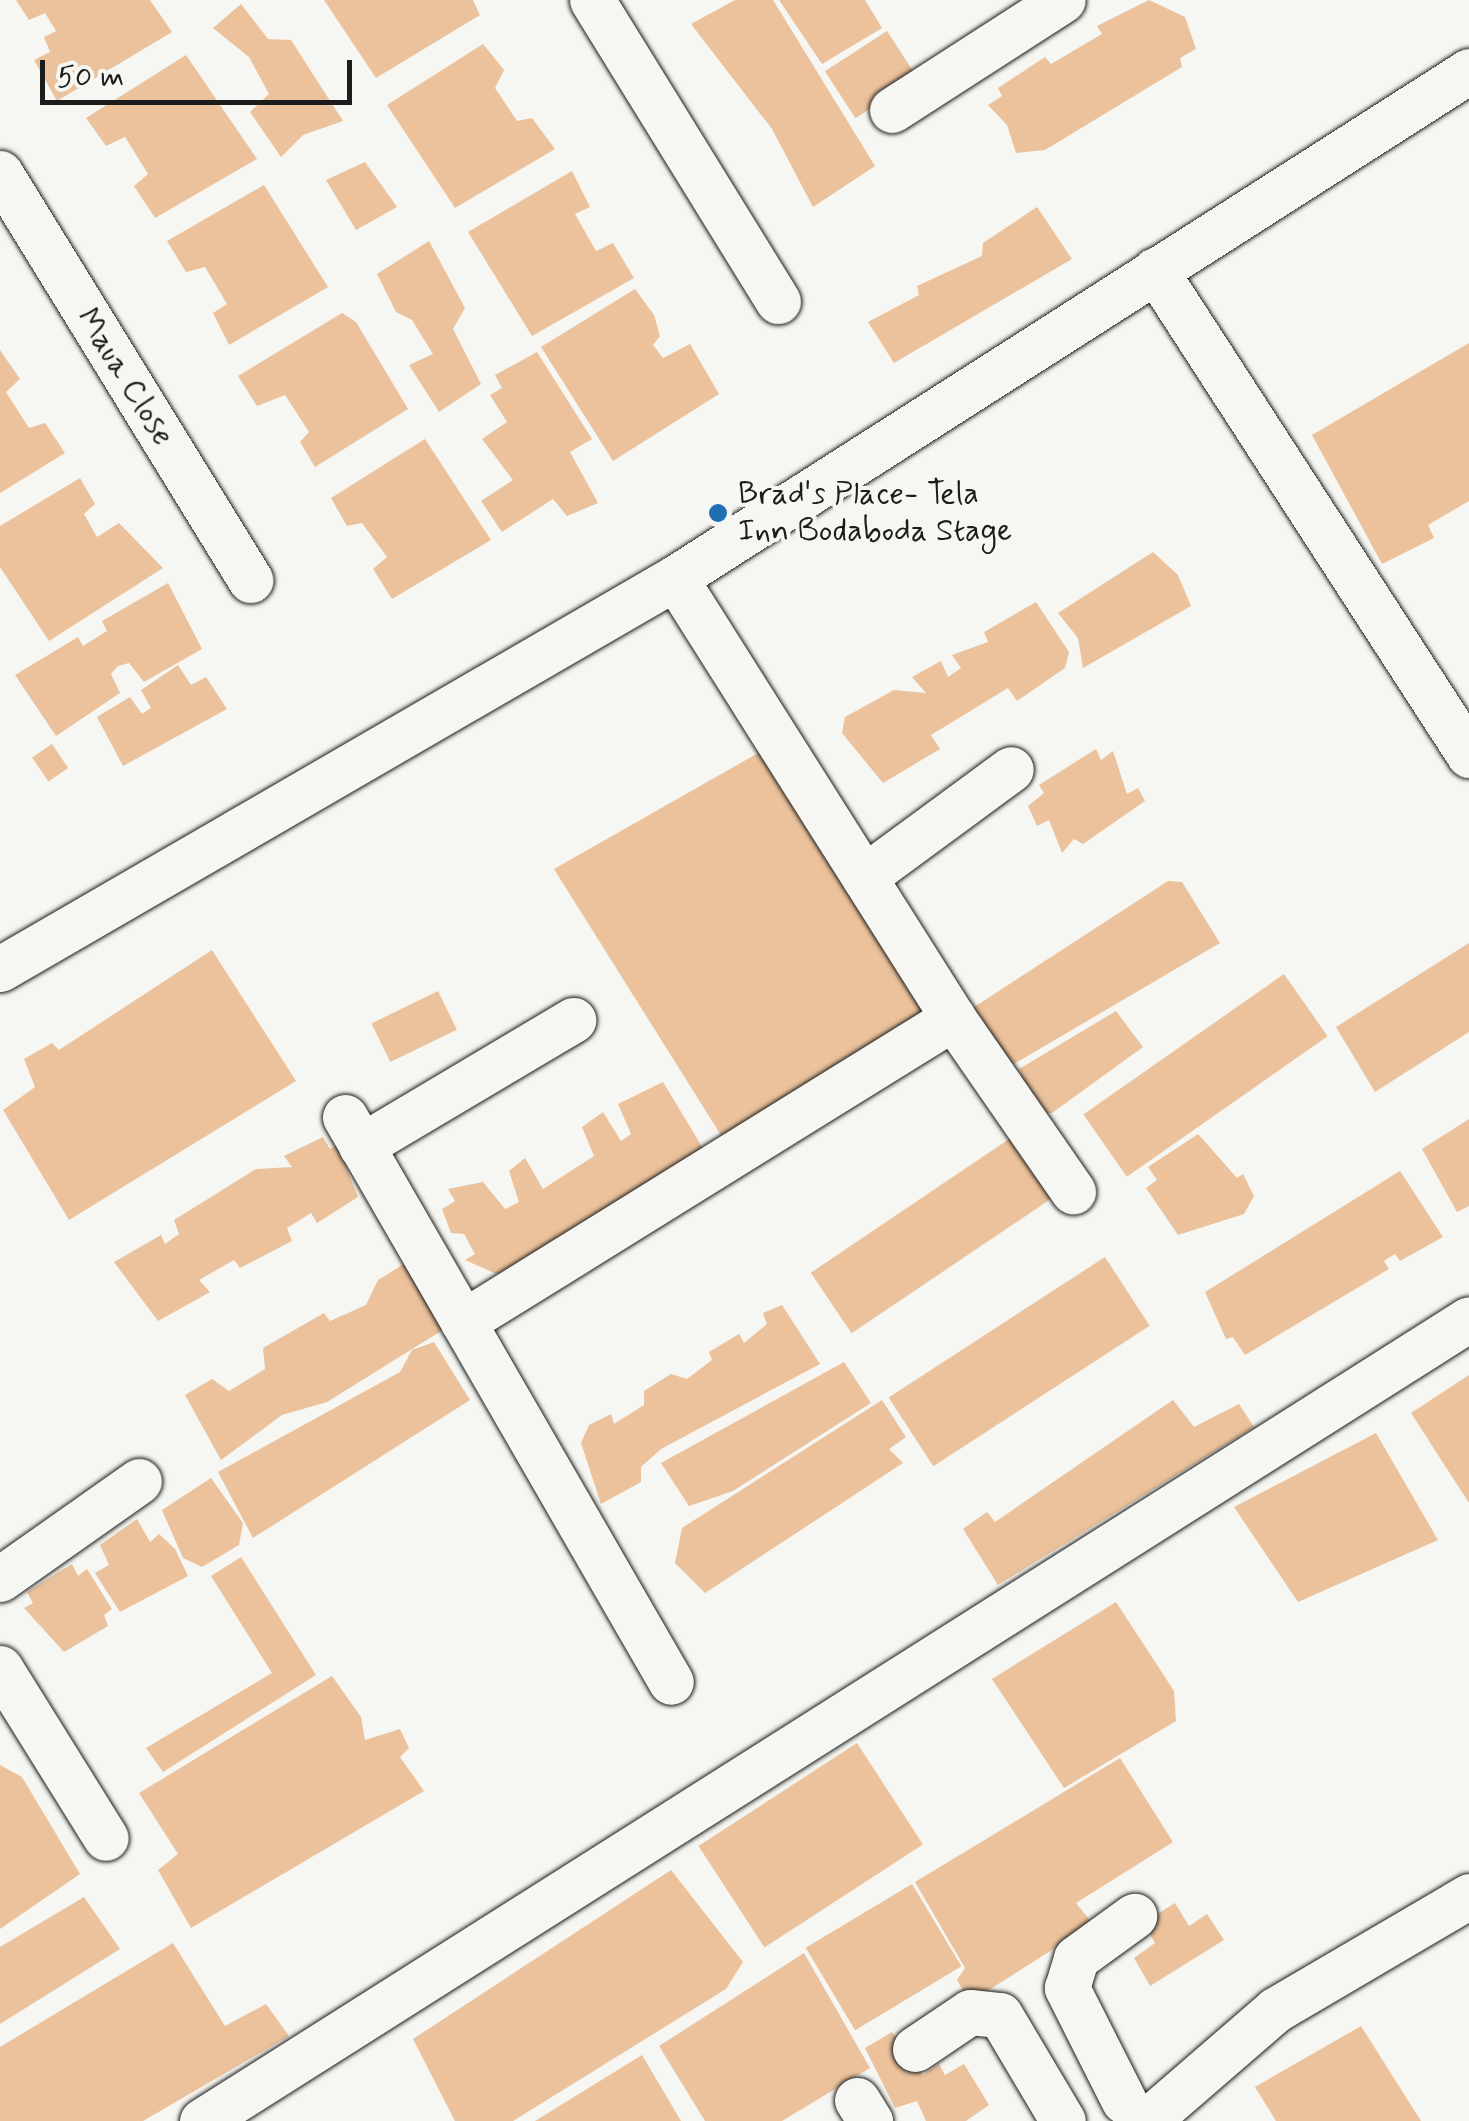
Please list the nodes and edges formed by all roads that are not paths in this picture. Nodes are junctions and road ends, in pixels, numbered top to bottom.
1 (592, 0) edge
2 (1063, 0) edge
3 (1469, 71) edge
4 (892, 110) dead end
5 (0, 174) edge
6 (1155, 270) junction
7 (778, 301) dead end
8 (674, 578) junction
9 (250, 580) dead end
10 (1469, 755) edge
11 (1011, 769) dead end
12 (864, 877) junction
13 (0, 969) edge
14 (953, 1018) junction
15 (573, 1020) dead end
16 (1073, 1191) dead end
17 (1469, 1319) edge
18 (463, 1322) junction
19 (139, 1481) dead end
20 (0, 1578) edge
21 (0, 1668) edge
22 (671, 1682) dead end
23 (106, 1838) dead end
24 (1469, 1896) edge
25 (1134, 1916) dead end
26 (915, 2049) dead end
27 (1131, 2114) edge
28 (202, 2121) edge
29 (1063, 2121) edge

1 - 7 street
2 - 4 street
3 - 6 street
5 - 9 street, Maua Close
6 - 8 street
6 - 10 street
8 - 12 street
8 - 13 street
11 - 12 street
12 - 14 street
14 - 16 street
14 - 18 street
15 - 18 street
17 - 28 street
18 - 22 street
19 - 20 street
21 - 23 street
24 - 27 street
25 - 27 street
26 - 29 street

